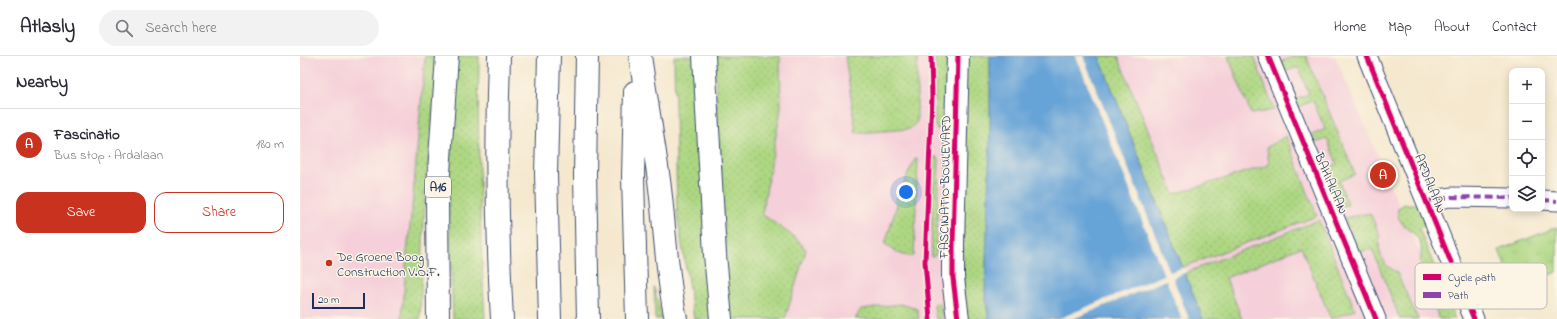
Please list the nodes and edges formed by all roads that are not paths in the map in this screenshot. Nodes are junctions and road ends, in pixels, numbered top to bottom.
1 (447, 56) edge
2 (499, 56) edge
3 (549, 56) edge
4 (587, 56) edge
5 (639, 56) edge
6 (704, 56) edge
7 (958, 56) edge
8 (1268, 56) edge
9 (1367, 56) edge
10 (1509, 198) edge
11 (1427, 200) junction
12 (1545, 200) edge
13 (1557, 201) edge
14 (1452, 263) edge
15 (1470, 309) edge
16 (438, 319) edge
17 (502, 319) edge
18 (550, 319) edge
19 (588, 319) edge
20 (637, 319) edge
21 (676, 319) edge
22 (721, 319) edge
23 (958, 319) edge
24 (1376, 319) edge
25 (1474, 319) edge

1 - 16 main road, A16
2 - 17 main road
3 - 18 main road
4 - 19 main road
5 - 20 main road
5 - 21 main road
6 - 22 main road
7 - 23 main road, FASCINATIO BOULEVARD
8 - 24 street, BAHIALAAN
9 - 11 street, ARDALAAN
10 - 11 street
11 - 14 street, ARDALAAN
12 - 13 street
15 - 25 street, ARDALAAN

